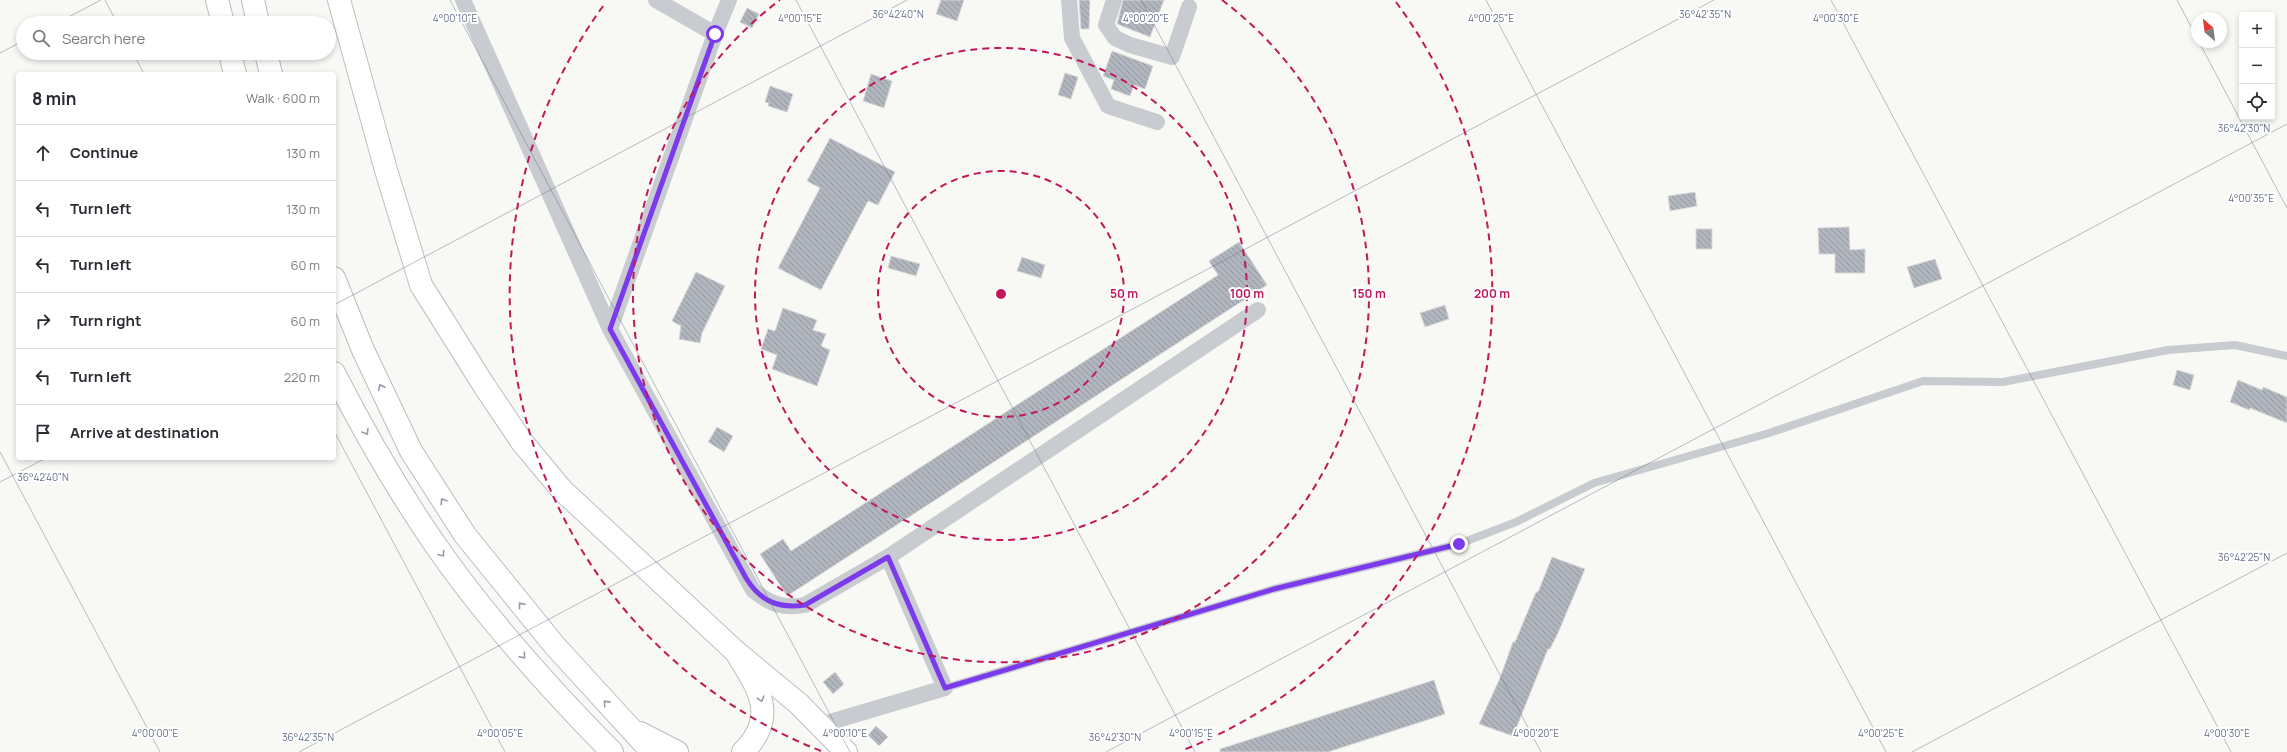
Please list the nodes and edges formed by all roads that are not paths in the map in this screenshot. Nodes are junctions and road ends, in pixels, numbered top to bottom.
1 (217, 0) edge
2 (253, 0) edge
3 (339, 0) edge
4 (463, 0) edge
5 (656, 0) edge
6 (729, 0) edge
7 (1069, 0) edge
8 (1114, 0) edge
9 (1188, 7) dead end
10 (221, 16) edge
11 (256, 16) edge
12 (715, 34) junction
13 (232, 60) edge
14 (268, 60) edge
15 (235, 72) edge
16 (271, 72) edge
17 (1157, 122) dead end
18 (336, 283) edge
19 (1258, 310) dead end
20 (610, 329) junction
21 (2287, 356) edge
22 (336, 377) edge
23 (888, 557) junction
24 (736, 652) junction
25 (945, 688) junction
26 (820, 725) junction
27 (626, 726) junction
28 (612, 752) edge
29 (652, 752) edge
30 (677, 752) edge
31 (743, 752) edge
32 (846, 752) edge

1 - 10 main road
2 - 11 main road
3 - 24 main road
4 - 20 street
5 - 12 street
6 - 12 street
7 - 17 street
8 - 9 street
12 - 20 street
13 - 15 main road
14 - 16 main road
27 -> 18 main road
19 - 23 street
20 - 23 street
21 - 25 lane
22 -> 28 main road
23 - 25 street
24 - 26 main road
24 -> 31 main road
25 - 26 street
26 - 32 main road
27 - 29 main road
27 - 30 main road

